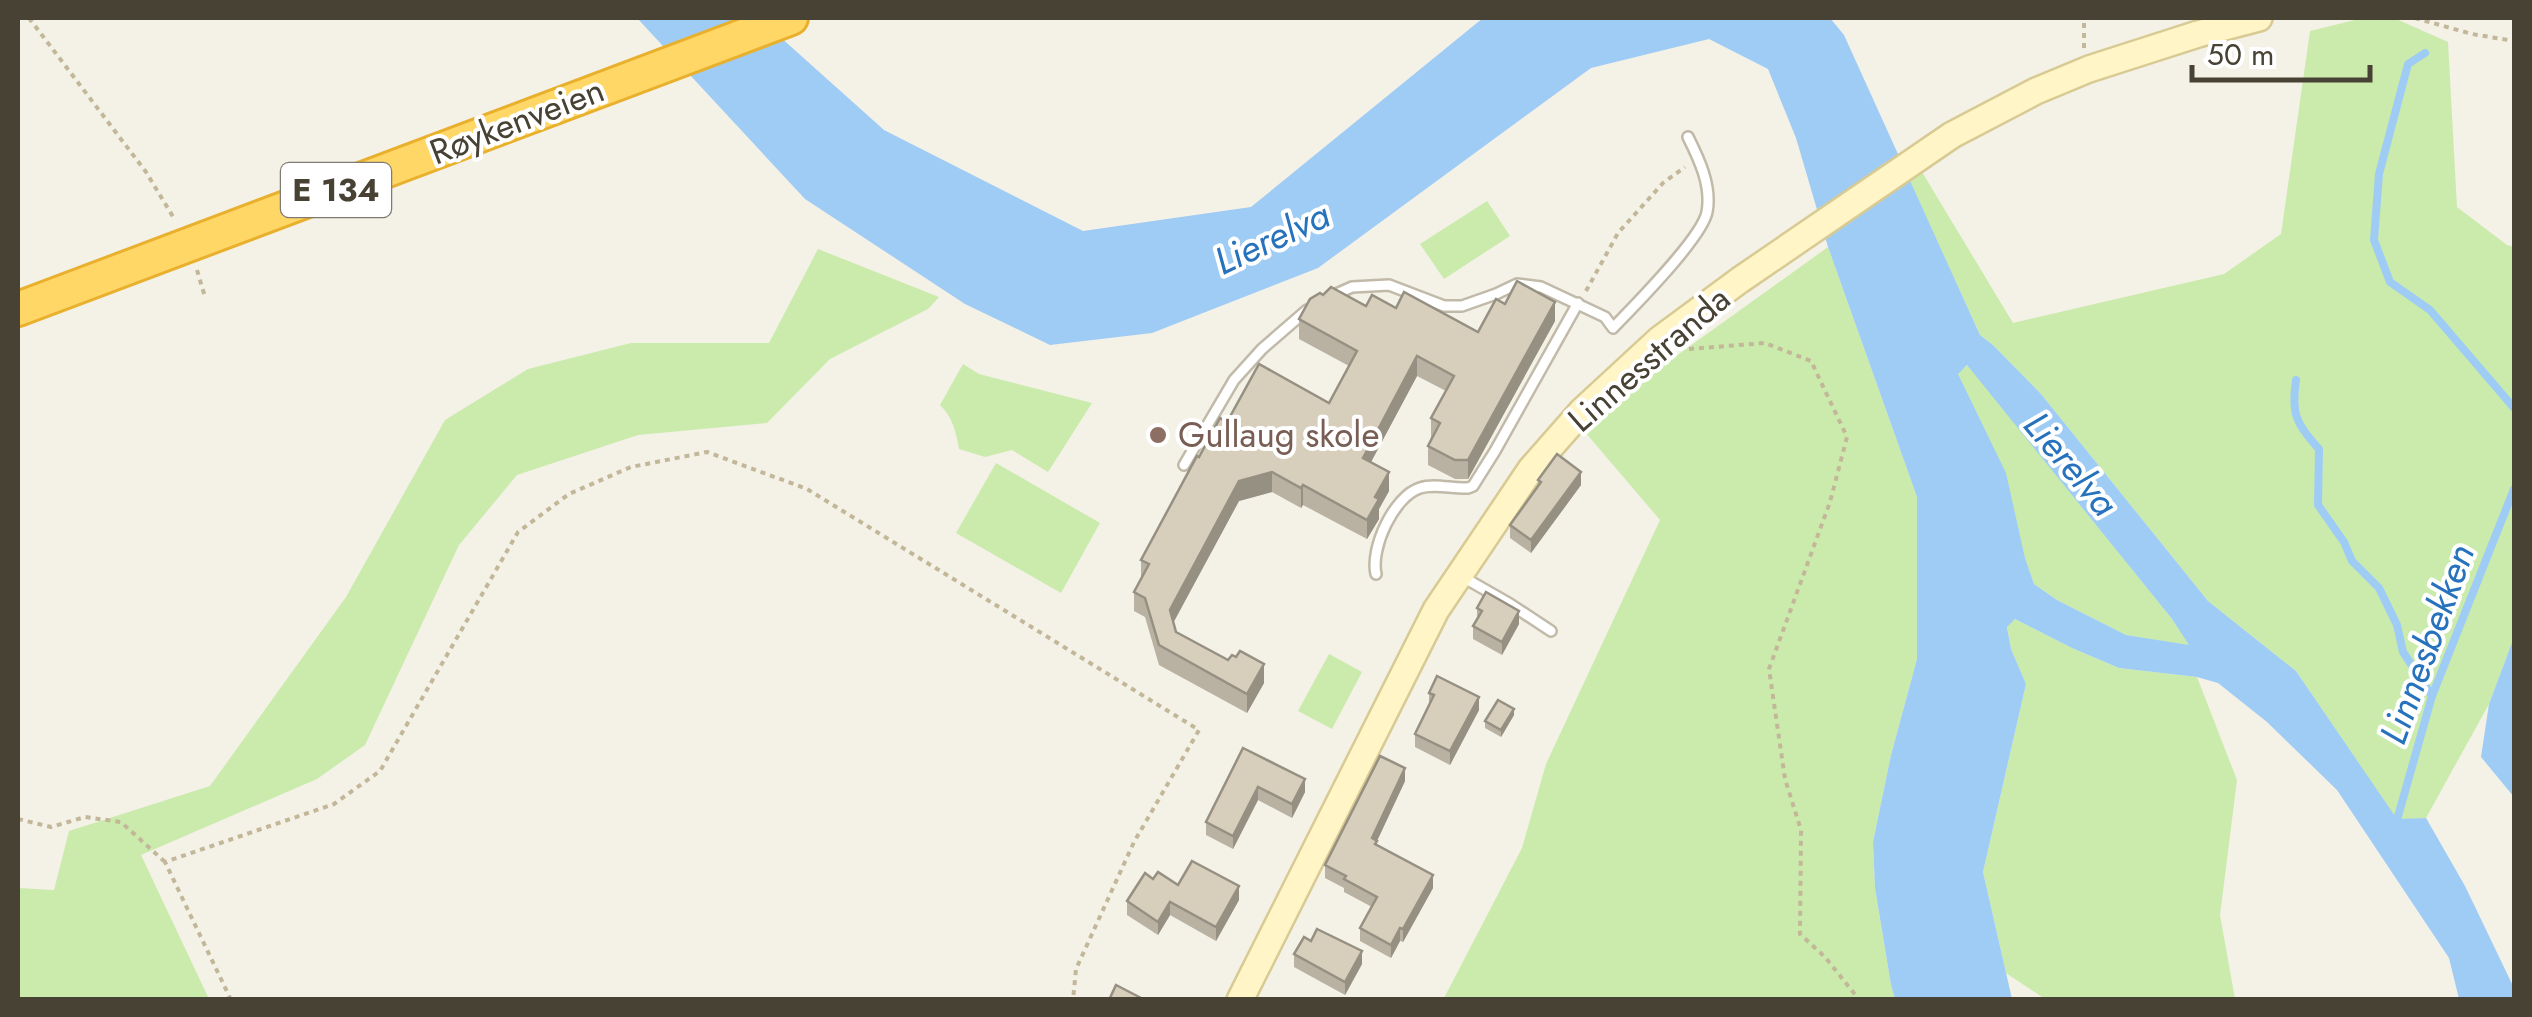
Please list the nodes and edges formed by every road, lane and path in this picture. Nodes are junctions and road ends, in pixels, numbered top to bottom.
1 (29, 18) edge
2 (790, 18) edge
3 (2084, 18) edge
4 (2259, 18) edge
5 (2414, 18) edge
6 (2514, 40) edge
7 (2084, 56) dead end
8 (1688, 136) dead end
9 (1698, 158) junction
10 (188, 245) junction
11 (205, 296) dead end
12 (1578, 304) junction
13 (18, 309) edge
14 (1685, 349) dead end
15 (1184, 465) dead end
16 (1376, 574) dead end
17 (1458, 575) junction
18 (1550, 631) dead end
19 (18, 818) edge
20 (165, 862) junction
21 (231, 1000) edge
22 (1073, 1000) edge
23 (1240, 1000) edge
24 (1856, 1000) edge

1 - 10 path
2 - 10 highway, Røykenveien / E 134
3 - 7 path
4 - 17 street, Linnesstranda
5 - 6 path
8 - 9 lane
9 - 12 path
9 - 12 lane
10 - 11 path
10 - 13 highway, Røykenveien / E 134
12 - 15 lane
12 - 16 lane
14 - 24 path
17 - 18 lane
17 - 23 street, Linnesstranda
19 - 20 path
20 - 21 path
20 - 22 path

